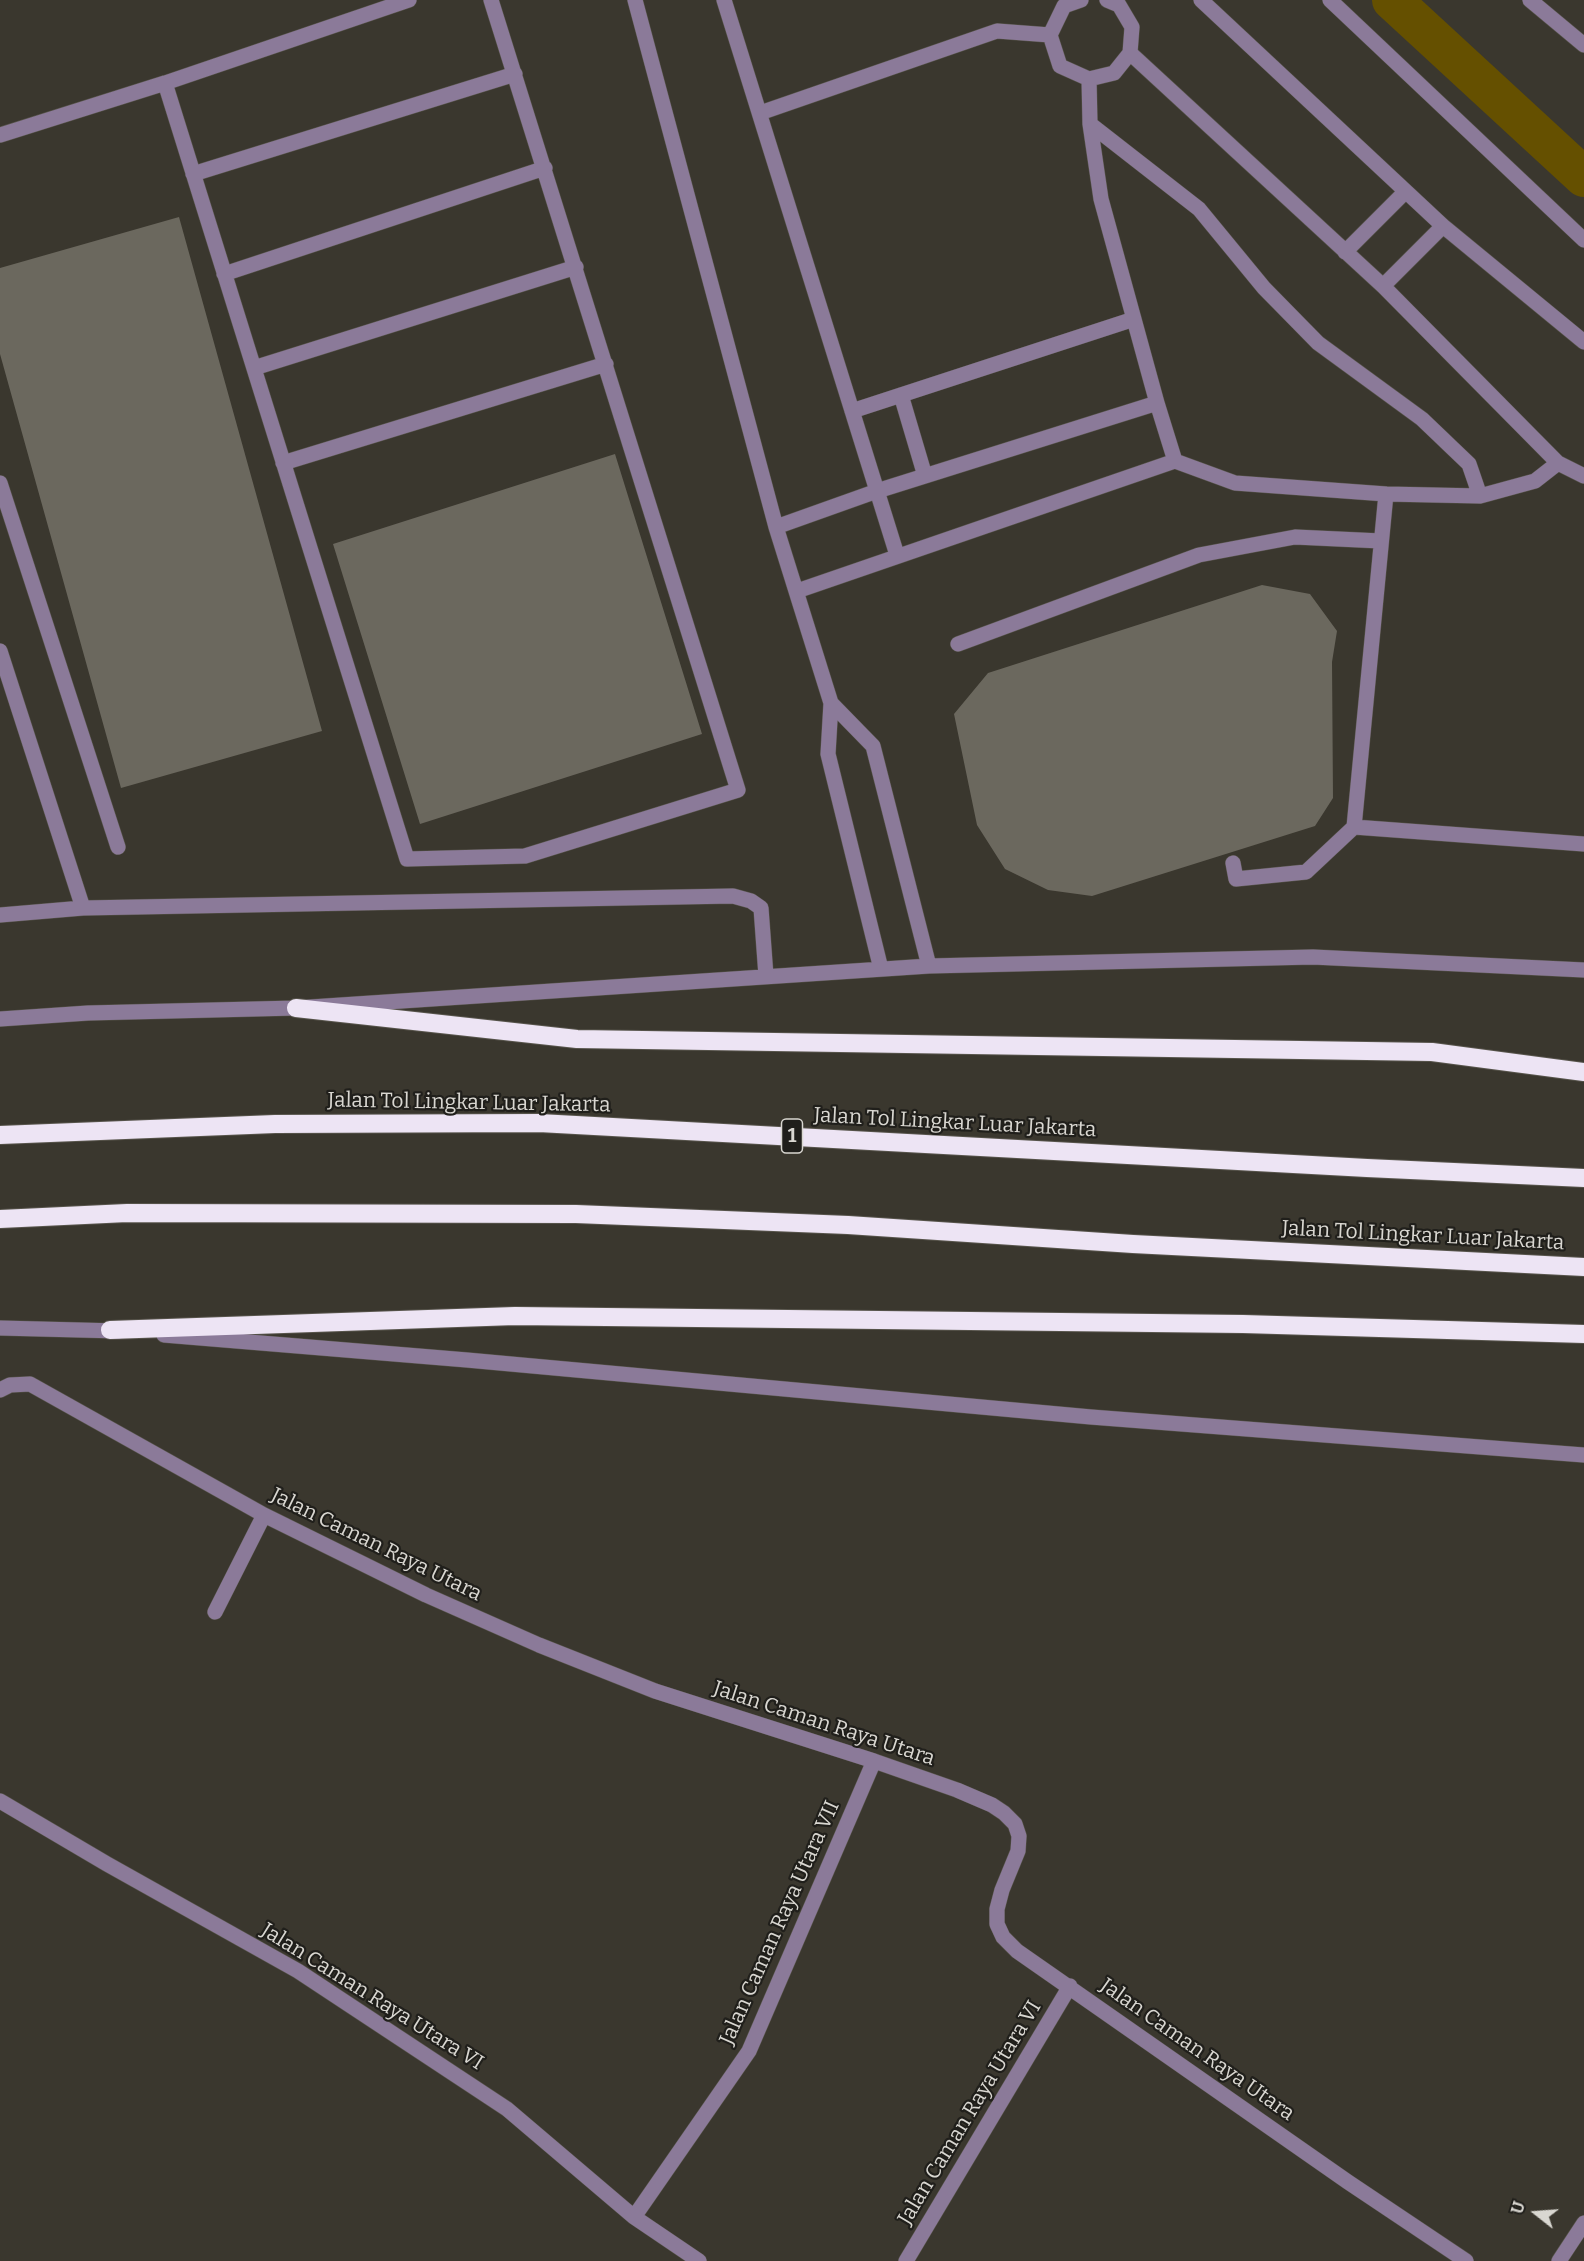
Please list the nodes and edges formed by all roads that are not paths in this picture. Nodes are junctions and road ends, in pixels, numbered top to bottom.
1 (409, 0) edge
2 (491, 0) edge
3 (634, 0) edge
4 (724, 0) edge
5 (1081, 0) edge
6 (1107, 0) edge
7 (1201, 0) edge
8 (1330, 0) edge
9 (1530, 0) edge
10 (1050, 35) junction
11 (1584, 45) edge
12 (1130, 53) junction
13 (515, 74) junction
14 (1089, 79) junction
15 (165, 83) junction
16 (760, 113) junction
17 (1090, 124) junction
18 (0, 135) edge
19 (545, 168) junction
20 (193, 174) junction
21 (1405, 192) junction
22 (1443, 226) junction
23 (1584, 240) edge
24 (1345, 252) junction
25 (576, 267) junction
26 (224, 274) junction
27 (1383, 286) junction
28 (1134, 319) junction
29 (1584, 342) edge
30 (606, 364) junction
31 (254, 368) junction
32 (901, 395) junction
33 (1157, 403) junction
34 (852, 411) junction
35 (1175, 461) junction
36 (1558, 463) junction
37 (284, 464) junction
38 (925, 476) junction
39 (1584, 476) edge
40 (0, 483) edge
41 (877, 490) junction
42 (1386, 494) junction
43 (1480, 496) junction
44 (776, 527) junction
45 (1381, 541) junction
46 (897, 555) junction
47 (797, 591) junction
48 (958, 644) dead end
49 (0, 651) edge
50 (831, 703) junction
51 (1354, 827) junction
52 (1584, 844) edge
53 (118, 847) dead end
54 (1233, 863) dead end
55 (83, 908) junction
56 (0, 915) edge
57 (929, 966) junction
58 (881, 969) junction
59 (1584, 970) edge
60 (766, 976) junction
61 (296, 1008) junction
62 (0, 1019) edge
63 (1584, 1072) edge
64 (0, 1135) edge
65 (1584, 1178) edge
66 (0, 1219) edge
67 (1584, 1267) edge
68 (0, 1328) edge
69 (110, 1330) junction
70 (1584, 1334) edge
71 (0, 1390) edge
72 (1584, 1455) edge
73 (264, 1515) junction
74 (215, 1612) dead end
75 (874, 1761) junction
76 (0, 1801) edge
77 (1070, 1986) junction
78 (634, 2217) junction
79 (1584, 2223) edge
80 (699, 2261) edge
81 (906, 2261) edge
82 (1466, 2261) edge
83 (1559, 2261) edge

1 - 15 street
2 - 13 street
3 - 44 street
4 - 16 street
5 - 10 street
6 - 12 street
7 - 21 street
8 - 23 street
9 - 11 street
10 - 14 street
10 - 16 street
12 - 14 street
12 - 24 street
13 - 19 street
13 - 20 street
14 - 17 street
15 - 18 street
15 - 20 street
16 - 34 street
17 - 28 street
17 - 43 street
19 - 25 street
19 - 26 street
20 - 26 street
21 - 22 street
21 - 24 street
22 - 27 street
22 - 29 street
24 - 27 street
25 - 30 street
25 - 31 street
26 - 31 street
27 - 36 street
28 - 32 street
28 - 33 street
30 - 37 street
30 - 37 street
31 - 37 street
32 - 34 street
32 - 38 street
33 - 35 street
33 - 38 street
34 - 41 street
35 - 42 street
35 - 46 street
36 - 39 street
36 - 43 street
38 - 41 street
40 - 53 street
41 - 44 street
41 - 46 street
42 - 43 street
42 - 45 street
44 - 47 street
45 - 48 street
45 - 51 street
46 - 47 street
47 - 50 street
49 - 55 street
50 - 57 street
50 - 58 street
51 - 52 street
51 - 54 street
55 - 56 street
55 - 60 street
57 - 58 street
57 - 59 street
58 - 60 street
60 - 61 street
61 - 62 street
61 - 63 highway
64 - 65 highway, Jalan Tol Lingkar Luar Jakarta / 1
66 - 67 highway, Jalan Tol Lingkar Luar Jakarta
68 - 69 street
69 - 70 highway
69 - 72 street
71 - 73 street, Jalan Caman Raya Utara
73 - 74 street
73 - 75 street, Jalan Caman Raya Utara
75 - 77 street, Jalan Caman Raya Utara
75 - 78 street, Jalan Caman Raya Utara VII
76 - 78 street, Jalan Caman Raya Utara VI
77 - 81 street, Jalan Caman Raya Utara VI
77 - 82 street, Jalan Caman Raya Utara
78 - 80 street, Jalan Caman Raya Utara VI
79 - 83 street

